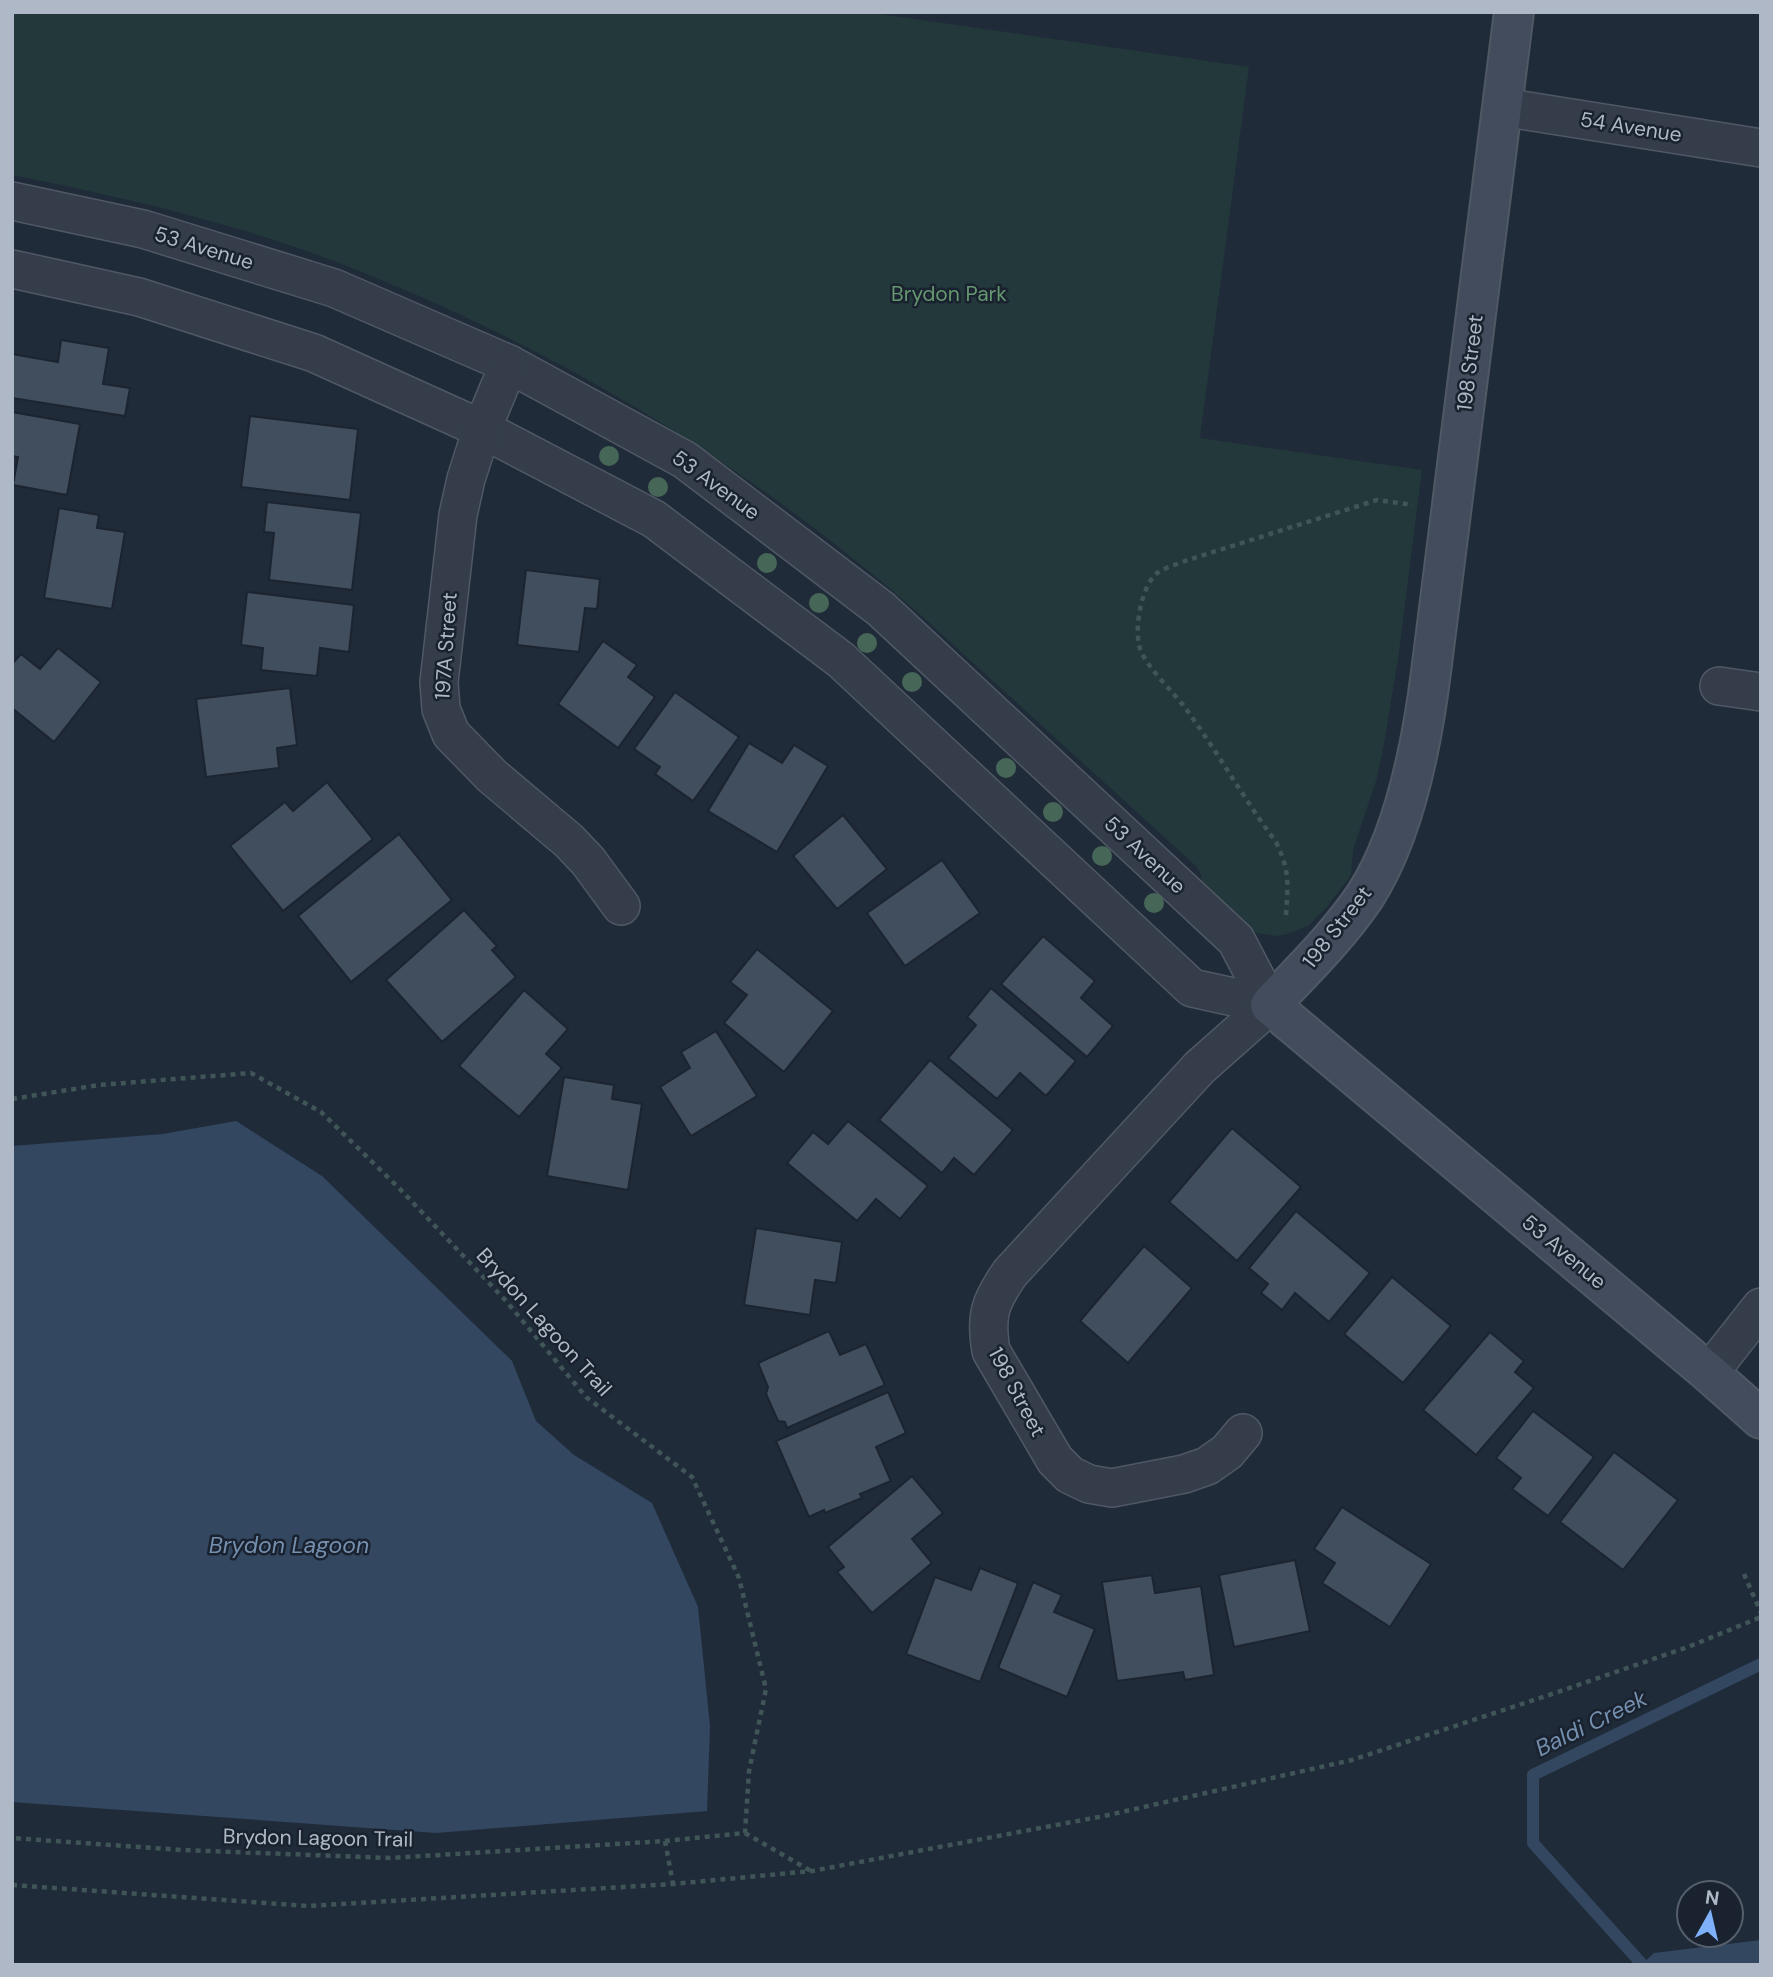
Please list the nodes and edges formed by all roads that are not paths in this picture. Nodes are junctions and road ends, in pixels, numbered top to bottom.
1 (1514, 12) edge
2 (1502, 107) junction
3 (1761, 148) edge
4 (12, 201) edge
5 (12, 269) edge
6 (509, 364) junction
7 (482, 429) junction
8 (1719, 686) dead end
9 (1761, 692) edge
10 (621, 906) dead end
11 (1270, 1005) junction
12 (1761, 1307) edge
13 (1709, 1373) junction
14 (1761, 1419) edge
15 (1243, 1433) dead end

1 - 2 street, 198 Street
2 - 3 street, 54 Avenue
2 - 11 street, 198 Street
4 - 6 street, 53 Avenue
5 - 7 street, 53 Avenue
6 - 7 street, 197A Street
6 - 11 street, 53 Avenue
7 - 10 street, 197A Street
7 - 11 street, 53 Avenue
8 - 9 street
11 - 13 street, 53 Avenue
11 - 15 street, 198 Street
12 - 13 street
13 - 14 street, 53 Avenue

